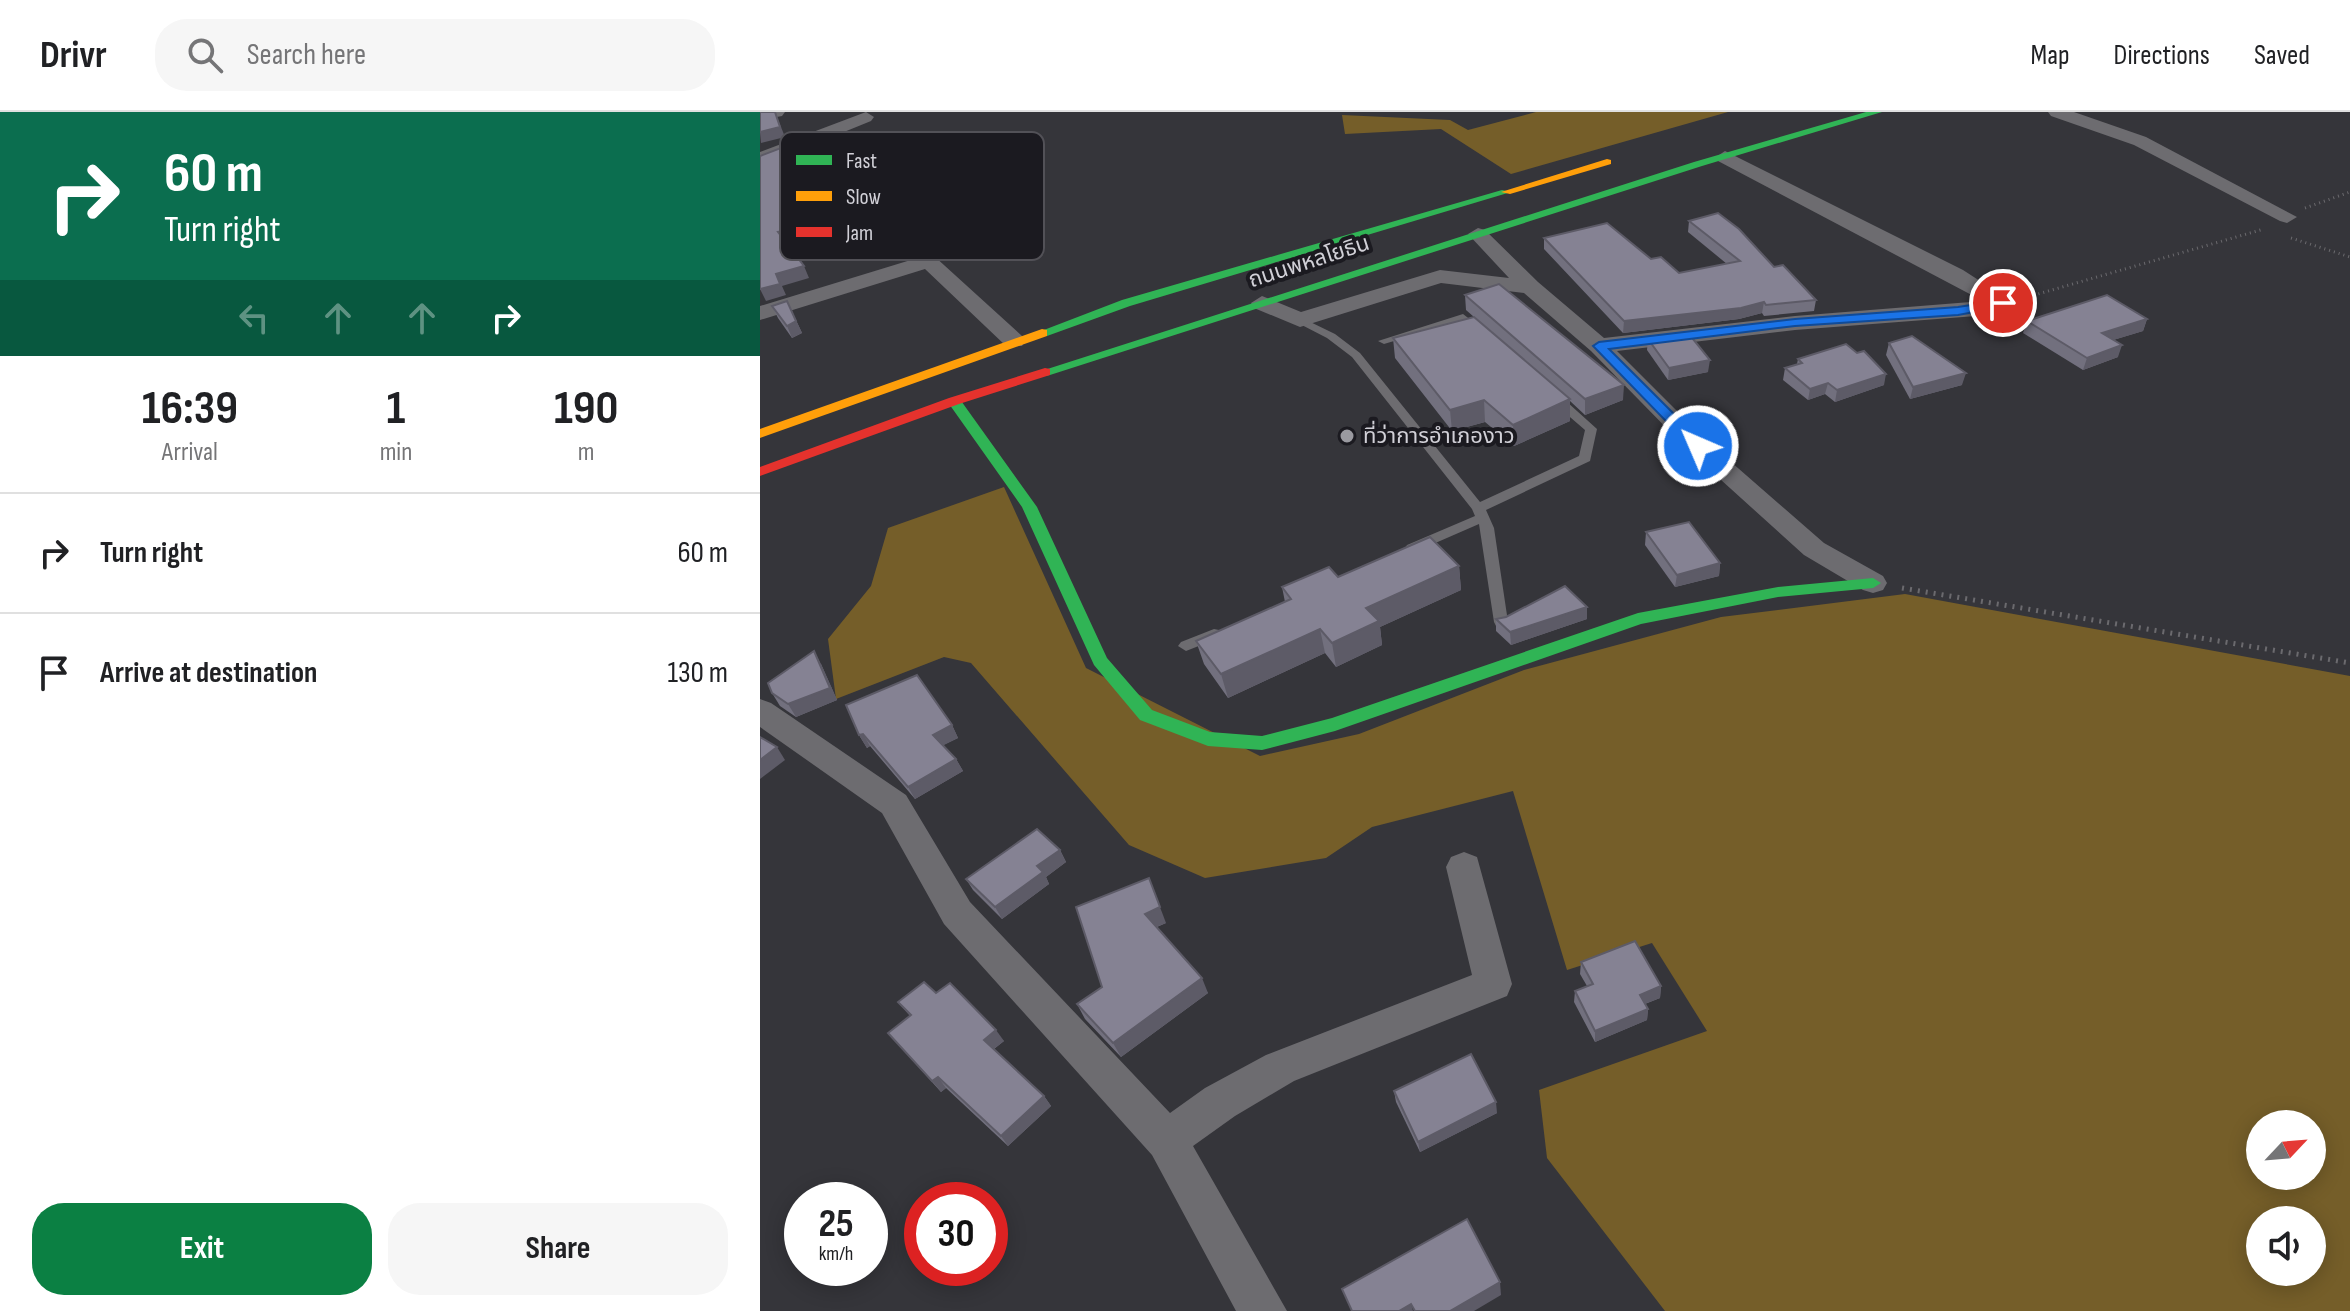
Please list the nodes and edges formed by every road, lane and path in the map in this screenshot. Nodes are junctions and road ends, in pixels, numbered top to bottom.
1 (776, 112) edge
2 (851, 112) edge
3 (1877, 112) edge
4 (2057, 112) edge
5 (760, 115) edge
6 (828, 132) edge
7 (780, 151) edge
8 (1677, 151) dead end
9 (1725, 157) junction
10 (1621, 158) dead end
11 (760, 159) edge
12 (1698, 164) junction
13 (2350, 192) edge
14 (2282, 225) junction
15 (1478, 234) junction
16 (2350, 257) edge
17 (930, 261) joint
18 (1530, 287) junction
19 (1262, 303) junction
20 (2003, 303) junction
21 (760, 313) edge
22 (1300, 320) junction
23 (1486, 337) edge
24 (1014, 341) junction
25 (1384, 341) dead end
26 (1599, 346) junction
27 (1545, 388) edge
28 (954, 401) junction
29 (760, 434) edge
30 (760, 472) edge
31 (1481, 513) junction
32 (1399, 554) edge
33 (1873, 583) junction
34 (1501, 622) edge
35 (1229, 627) edge
36 (1186, 646) dead end
37 (2350, 663) edge
38 (760, 711) edge
39 (1464, 867) dead end
40 (1167, 1140) junction
41 (1264, 1311) edge

1 - 5 street
2 - 6 street
3 - 9 main road, ถนนพหลโยธิน
4 - 14 street
7 - 11 street
8 - 12 main road
9 - 12 main road, ถนนพหลโยธิน
9 - 20 street
10 - 24 main road, ถนนพหลโยธิน
12 - 15 main road, ถนนพหลโยธิน
13 - 14 path
14 - 16 path
14 - 20 path
15 - 18 street
15 - 19 main road, ถนนพหลโยธิน
17 - 21 street
17 - 24 street
18 - 22 street
18 - 26 street
19 - 22 street
19 - 28 main road, ถนนพหลโยธิน
20 - 26 street
22 - 31 lane
23 - 25 lane
24 - 29 main road, ถนนพหลโยธิน
26 - 33 street
27 - 31 lane
28 - 30 main road, ถนนพหลโยธิน
28 - 33 main road
31 - 32 lane
31 - 34 lane
33 - 37 path
35 - 36 lane
38 - 40 street
39 - 40 street
40 - 41 street

